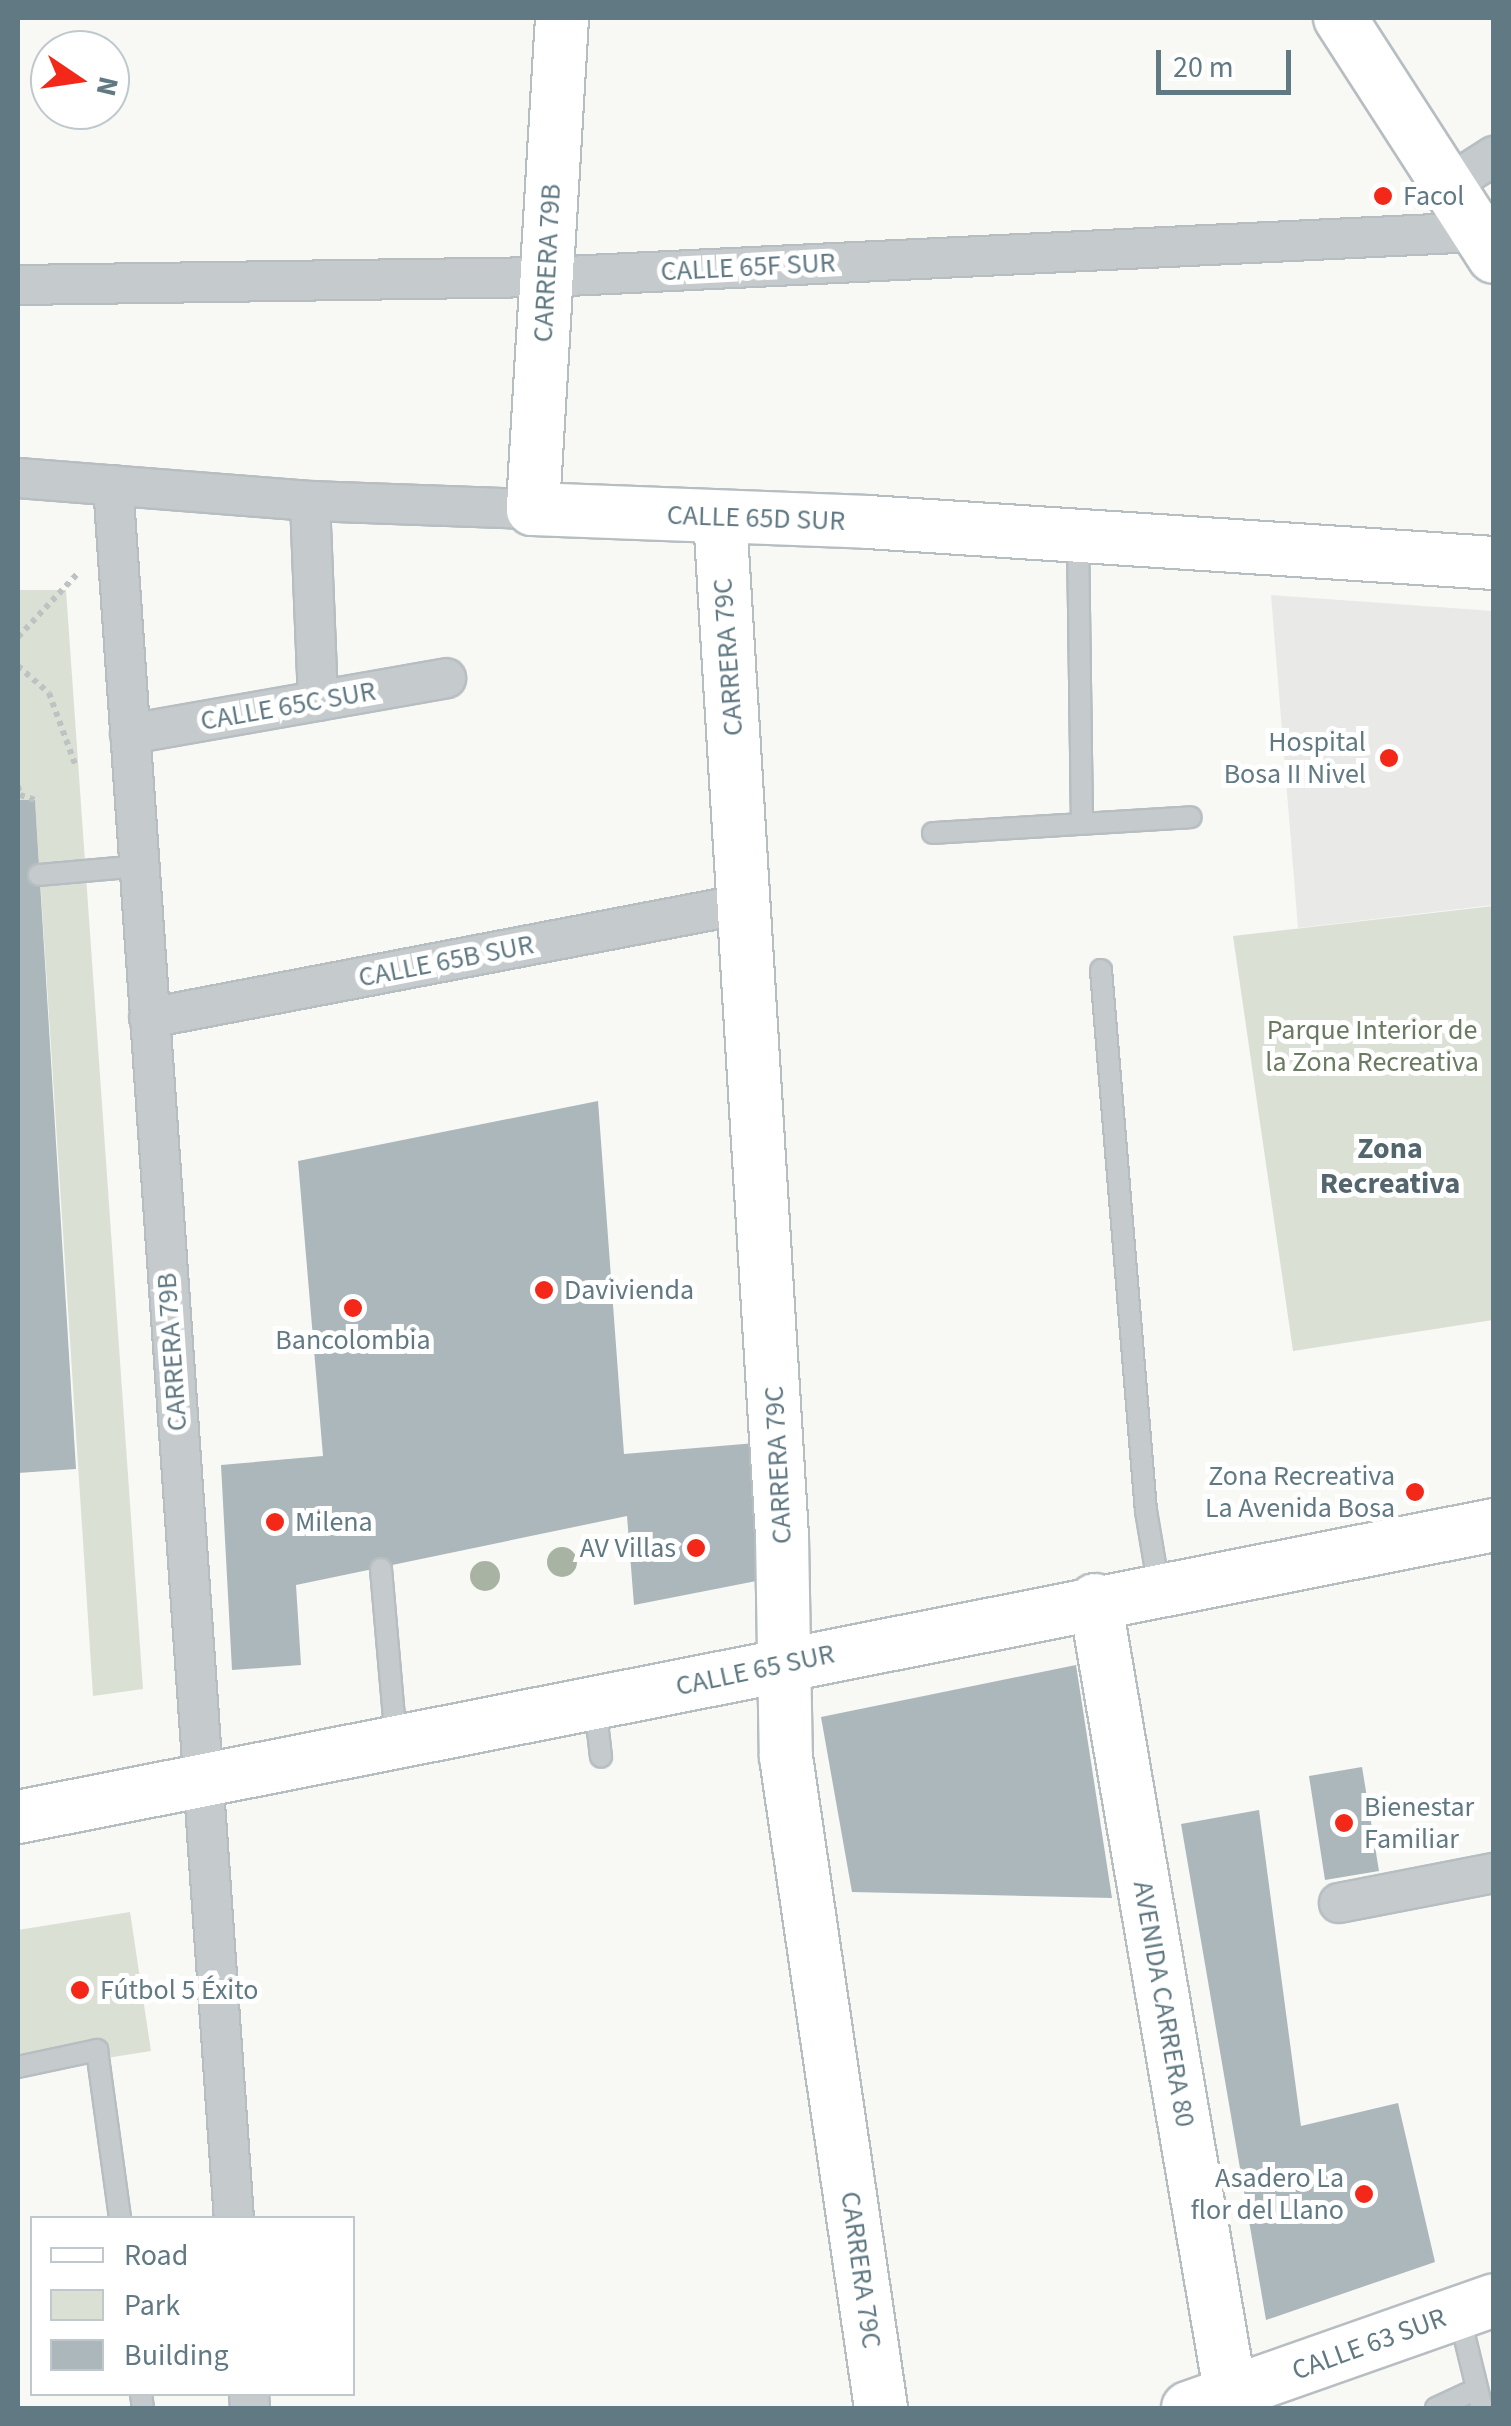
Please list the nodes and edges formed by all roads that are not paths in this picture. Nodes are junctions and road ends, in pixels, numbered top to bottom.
1 (562, 18) edge
2 (1340, 18) edge
3 (1494, 156) edge
4 (1447, 186) junction
5 (1486, 245) edge
6 (546, 277) junction
7 (18, 285) edge
8 (18, 478) edge
9 (112, 485) junction
10 (310, 501) junction
11 (532, 509) junction
12 (720, 517) junction
13 (1078, 536) junction
14 (1494, 563) edge
15 (446, 678) dead end
16 (318, 701) junction
17 (130, 734) junction
18 (1192, 817) dead end
19 (1082, 824) junction
20 (932, 834) dead end
21 (139, 866) junction
22 (39, 874) dead end
23 (744, 904) junction
24 (1100, 970) dead end
25 (149, 1018) junction
26 (1494, 1525) edge
27 (382, 1569) dead end
28 (1160, 1588) junction
29 (1095, 1600) junction
30 (784, 1664) junction
31 (595, 1702) junction
32 (396, 1742) junction
33 (600, 1757) dead end
34 (201, 1781) junction
35 (18, 1817) edge
36 (1494, 1873) edge
37 (1339, 1903) dead end
38 (18, 2067) edge
39 (120, 2216) edge
40 (234, 2216) edge
41 (1476, 2306) edge
42 (1479, 2399) edge
43 (1217, 2404) edge
44 (881, 2408) edge
45 (1436, 2408) edge

1 - 6 street, CARRERA 79B
2 - 4 street
3 - 4 street
4 - 5 street
5 - 6 street, CALLE 65F SUR
6 - 7 street, CALLE 65F SUR
6 - 11 street, CARRERA 79B
8 - 9 street, CALLE 65D SUR
9 - 10 street, CALLE 65D SUR
9 - 17 street, CARRERA 79B
10 - 11 street, CALLE 65D SUR
10 - 16 street
11 - 12 street, CALLE 65D SUR
12 - 13 street, CALLE 65D SUR
12 - 23 street, CARRERA 79C
13 - 14 street, CALLE 65D SUR
13 - 19 lane
15 - 16 street, CALLE 65C SUR
16 - 17 street, CALLE 65C SUR
17 - 21 street, CARRERA 79B
18 - 19 lane
19 - 20 lane
21 - 22 lane
21 - 25 street, CARRERA 79B
23 - 25 street, CALLE 65B SUR
23 - 30 street, CARRERA 79C
24 - 28 lane
25 - 34 street, CARRERA 79B
26 - 28 street, CALLE 65 SUR
27 - 32 lane
28 - 29 street, CALLE 65 SUR
29 - 30 street, CALLE 65 SUR
29 - 43 street, AVENIDA CARRERA 80
30 - 31 street, CALLE 65 SUR
30 - 44 street, CARRERA 79C
31 - 32 street, CALLE 65 SUR
31 - 33 lane
32 - 34 street, CALLE 65 SUR
34 - 35 street, CALLE 65 SUR
34 - 40 street, CARRERA 79B
36 - 37 street
38 - 39 lane
41 - 42 lane
41 - 43 street, CALLE 63 SUR
42 - 45 lane

